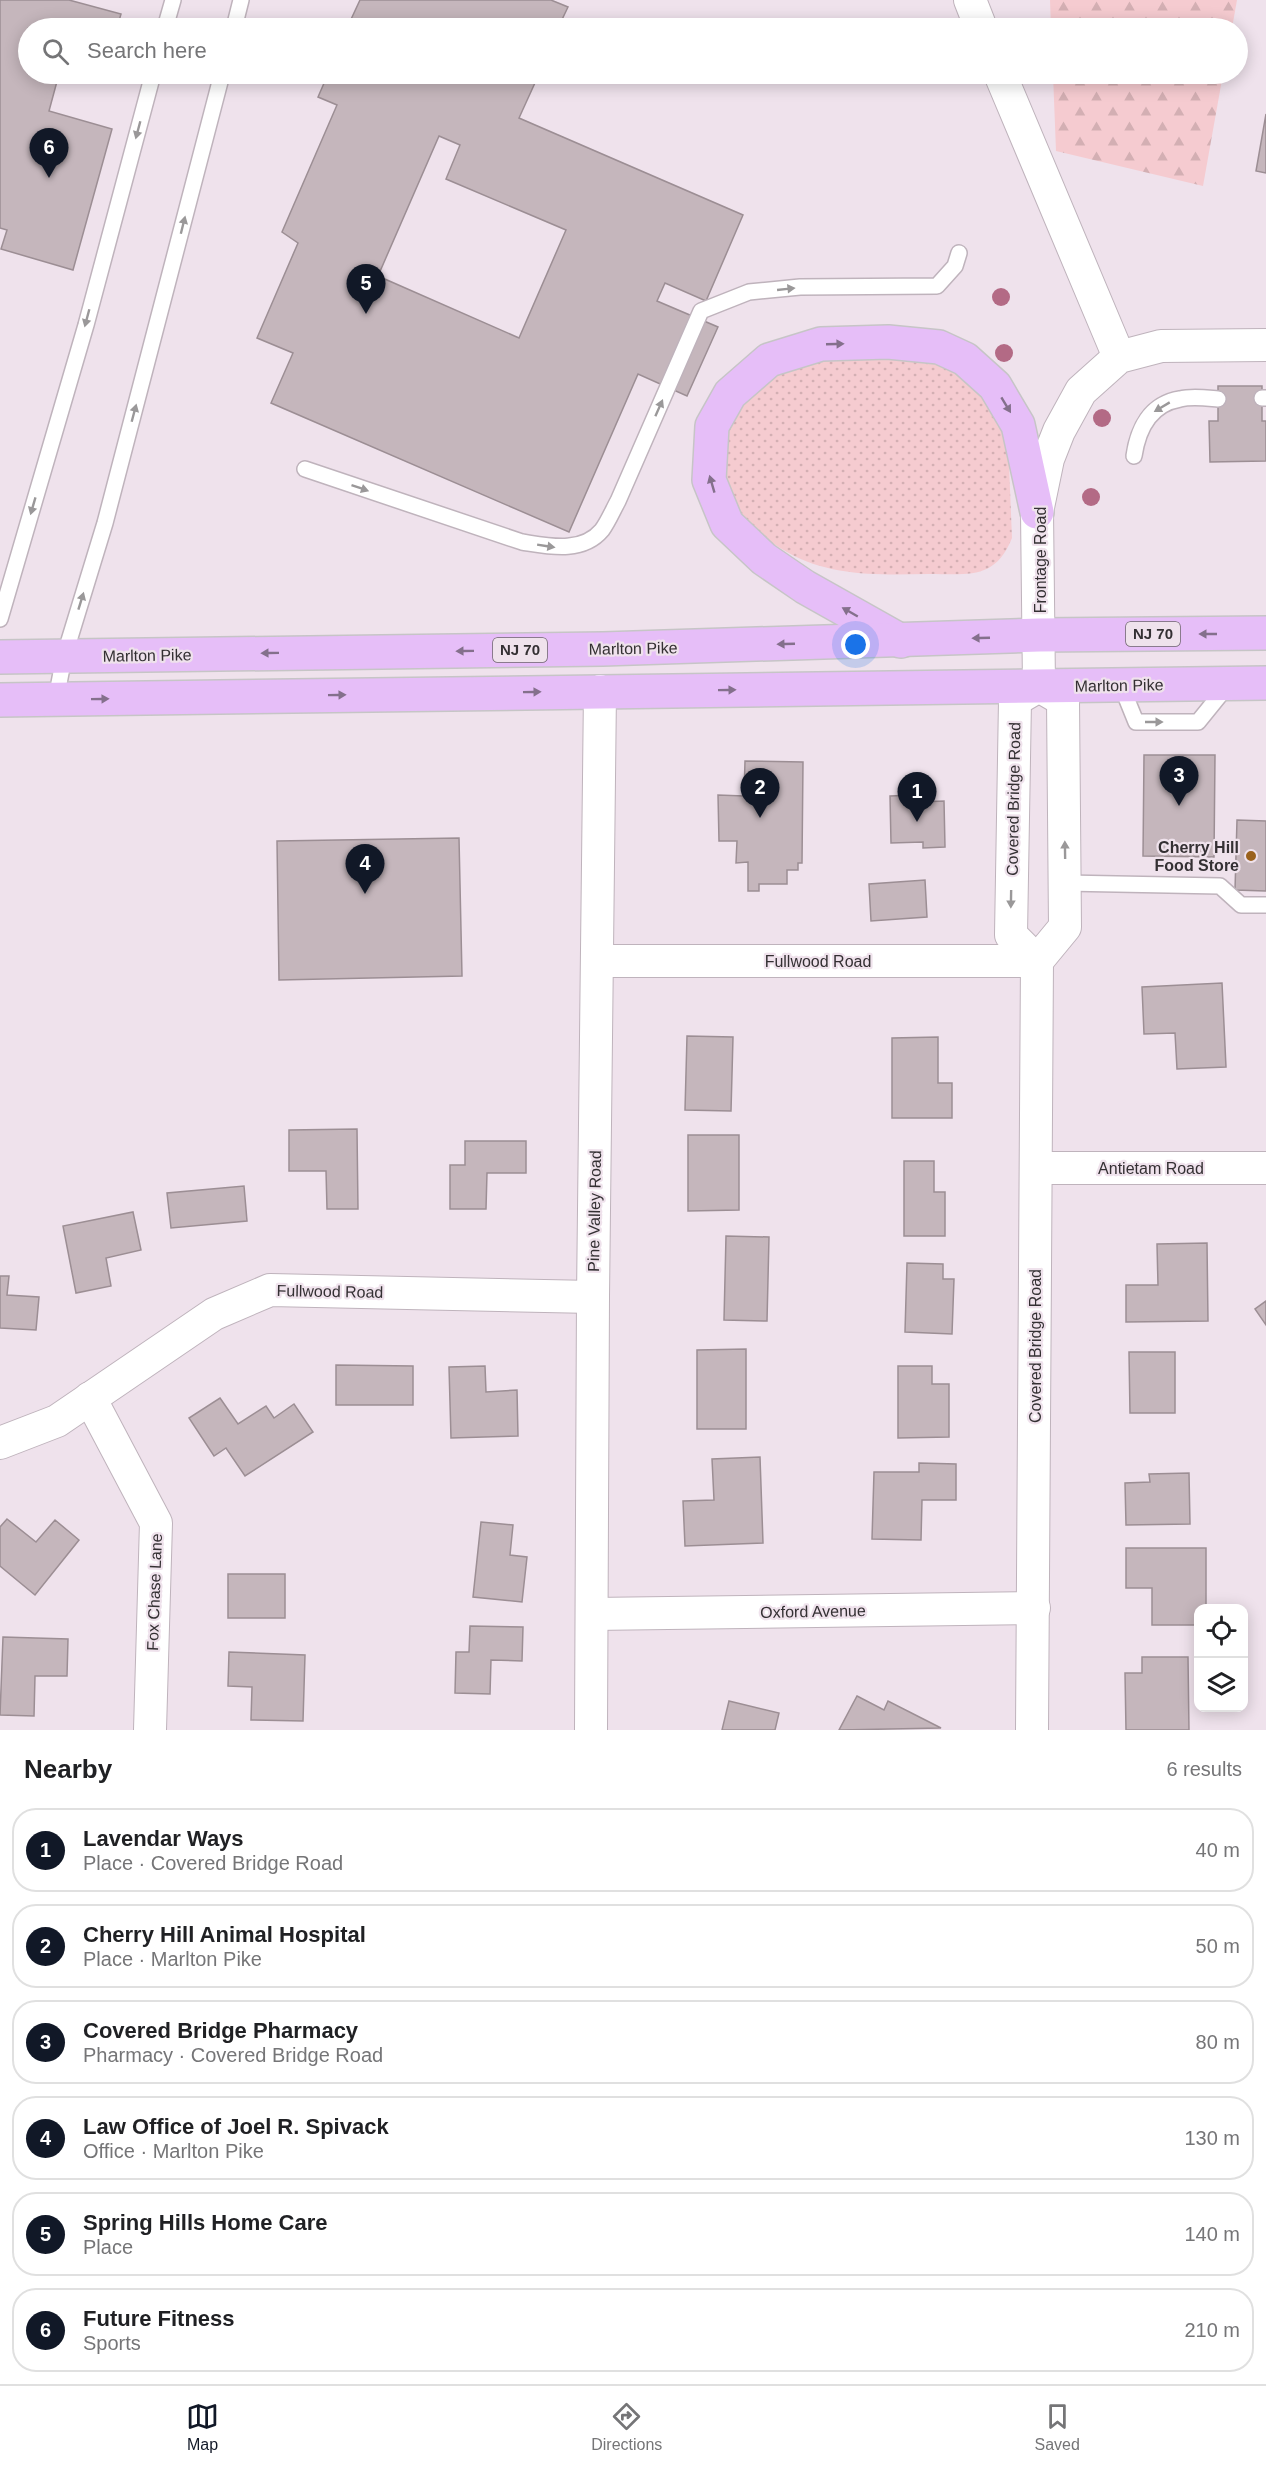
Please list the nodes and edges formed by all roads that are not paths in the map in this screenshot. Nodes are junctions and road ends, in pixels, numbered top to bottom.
1 (173, 0) edge
2 (241, 0) edge
3 (970, 0) edge
4 (168, 18) edge
5 (236, 18) edge
6 (977, 18) edge
7 (150, 84) edge
8 (219, 84) edge
9 (1004, 84) edge
10 (959, 253) dead end
11 (1266, 345) edge
12 (1119, 357) junction
13 (1218, 399) dead end
14 (1134, 456) dead end
15 (305, 469) dead end
16 (1037, 512) junction
17 (0, 619) edge
18 (1266, 633) edge
19 (1040, 635) junction
20 (901, 641) junction
21 (0, 657) edge
22 (64, 657) junction
23 (1266, 683) edge
24 (1039, 686) junction
25 (600, 691) junction
26 (56, 699) junction
27 (0, 700) edge
28 (1065, 883) junction
29 (1266, 905) edge
30 (599, 961) junction
31 (1037, 961) junction
32 (1036, 1168) junction
33 (1266, 1168) edge
34 (593, 1297) junction
35 (90, 1398) junction
36 (0, 1443) edge
37 (1034, 1608) junction
38 (592, 1614) junction
39 (150, 1730) edge
40 (591, 1730) edge
41 (1032, 1730) edge

1 - 4 lane
2 - 5 lane
3 - 6 street
7 -> 17 lane
22 -> 8 lane
9 - 12 street
15 -> 10 lane
11 - 12 street, Frontage Road
12 - 16 street, Frontage Road
13 -> 14 lane
16 - 19 street, Frontage Road
20 -> 16 highway
18 -> 19 highway, Marlton Pike / NJ 70
19 -> 20 highway, Marlton Pike / NJ 70
19 - 24 street, Frontage Road
20 -> 22 highway, Marlton Pike / NJ 70
21 - 22 highway, Marlton Pike / NJ 70
22 - 26 lane
24 -> 23 highway, Marlton Pike
25 -> 24 highway, Marlton Pike
28 -> 24 street
24 -> 31 street, Covered Bridge Road
26 -> 25 highway, Marlton Pike
25 - 30 street, Pine Valley Road
26 - 27 highway, Marlton Pike
28 - 29 lane
28 - 31 street
30 - 31 street, Fullwood Road
30 - 34 street, Pine Valley Road
31 - 32 street, Covered Bridge Road
32 - 33 street, Antietam Road
32 - 37 street, Covered Bridge Road
34 - 35 street, Fullwood Road
34 - 38 street, Pine Valley Road
35 - 36 street, Fullwood Road
35 - 39 street, Fox Chase Lane
37 - 38 street, Oxford Avenue
37 - 41 street, Covered Bridge Road
38 - 40 street, Pine Valley Road

